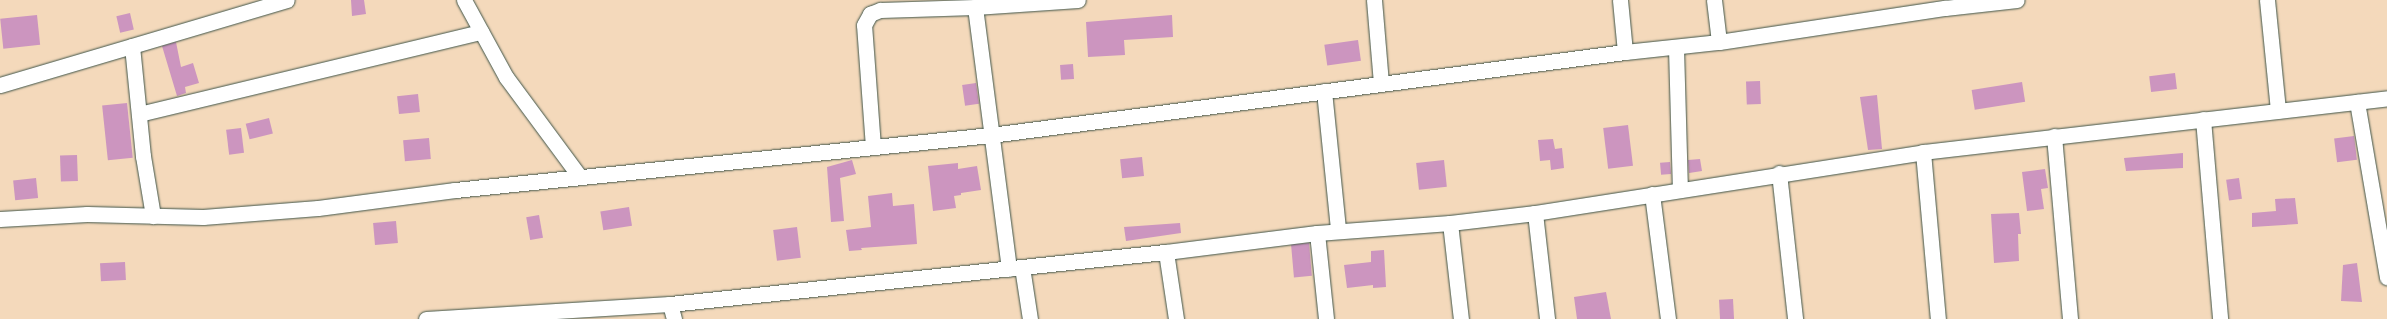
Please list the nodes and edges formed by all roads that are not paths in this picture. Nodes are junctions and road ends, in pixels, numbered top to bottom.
1 (287, 0) edge
2 (464, 0) edge
3 (1078, 0) edge
4 (1374, 0) edge
5 (1620, 0) edge
6 (1714, 0) edge
7 (2016, 0) edge
8 (2267, 0) edge
9 (1032, 2) edge
10 (975, 7) junction
11 (481, 32) junction
12 (1719, 42) junction
13 (132, 46) junction
14 (1676, 48) junction
15 (1625, 52) junction
16 (1381, 84) junction
17 (0, 85) edge
18 (1324, 92) junction
19 (2387, 98) edge
20 (2356, 102) junction
21 (2278, 110) junction
22 (139, 114) junction
23 (2203, 118) junction
24 (991, 135) junction
25 (2054, 136) junction
26 (873, 147) junction
27 (1923, 152) junction
28 (1779, 173) junction
29 (580, 177) junction
30 (1680, 190) junction
31 (1652, 194) junction
32 (1535, 213) junction
33 (153, 216) junction
34 (0, 219) edge
35 (1450, 223) junction
36 (1338, 230) junction
37 (1317, 232) junction
38 (1166, 252) junction
39 (1015, 268) junction
40 (2387, 277) edge
41 (670, 304) junction
42 (426, 319) edge
43 (674, 319) edge
44 (1030, 319) edge
45 (1176, 319) edge
46 (1326, 319) edge
47 (1461, 319) edge
48 (1547, 319) edge
49 (1668, 319) edge
50 (1795, 319) edge
51 (1938, 319) edge
52 (2070, 319) edge
53 (2220, 319) edge

1 - 13 street
2 - 11 street
3 - 9 street
4 - 16 street
5 - 15 street
6 - 12 street
7 - 12 street
8 - 21 street
9 - 10 street
10 - 24 street
10 - 26 street
11 - 22 street
11 - 29 street
12 - 14 street
13 - 17 street
13 - 22 street
14 - 15 street
14 - 30 street
15 - 16 street
16 - 18 street
18 - 24 street
18 - 36 street
19 - 20 street
20 - 21 street
20 - 40 street
21 - 23 street
22 - 33 street
23 - 25 street
23 - 53 street
24 - 26 street
24 - 39 street
25 - 27 street
25 - 52 street
26 - 29 street
27 - 28 street
27 - 51 street
28 - 30 street
28 - 50 street
29 - 33 street
30 - 31 street
31 - 32 street
31 - 49 street
32 - 35 street
32 - 48 street
33 - 34 street
35 - 36 street
35 - 47 street
36 - 37 street
37 - 38 street
37 - 46 street
38 - 39 street
38 - 45 street
39 - 41 street
39 - 44 street
41 - 42 street
41 - 43 street

